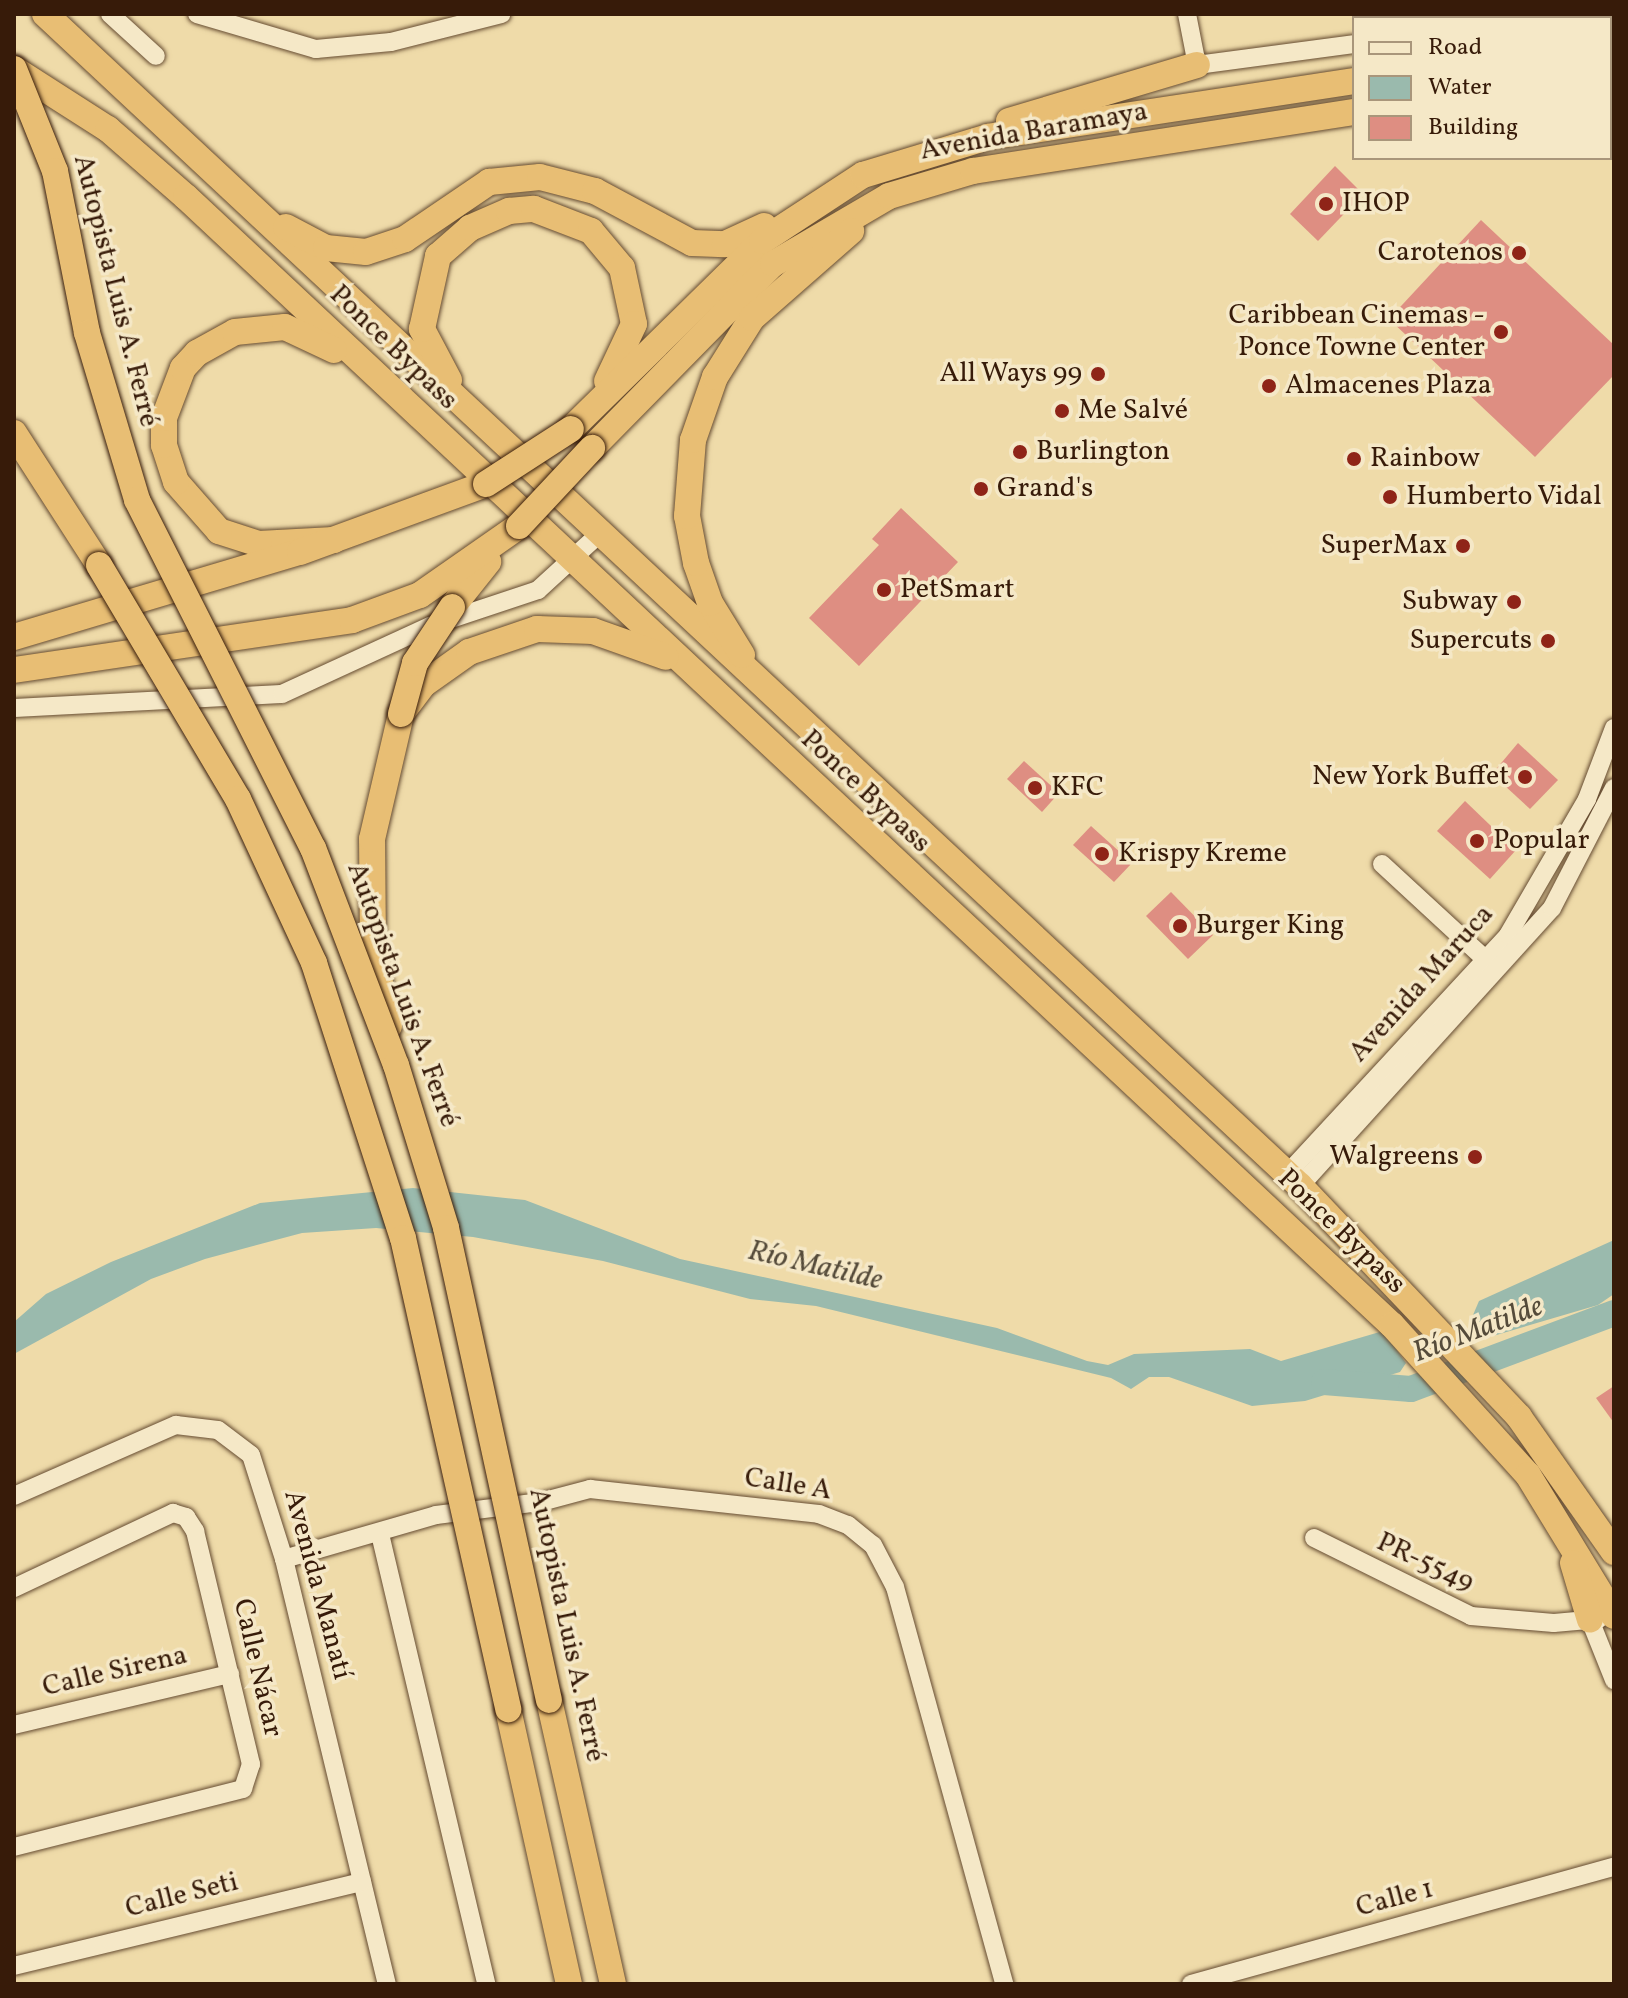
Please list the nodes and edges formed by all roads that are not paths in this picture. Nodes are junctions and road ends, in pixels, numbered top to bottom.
1 (45, 14) edge
2 (110, 14) edge
3 (197, 14) edge
4 (502, 14) edge
5 (1187, 14) edge
6 (1352, 44) edge
7 (156, 56) dead end
8 (1197, 65) junction
9 (14, 69) edge
10 (1352, 81) edge
11 (1352, 112) edge
12 (946, 146) junction
13 (838, 188) junction
14 (889, 196) junction
15 (281, 230) junction
16 (374, 374) junction
17 (577, 425) junction
18 (483, 428) junction
19 (14, 433) edge
20 (14, 464) edge
21 (519, 526) junction
22 (598, 535) junction
23 (334, 540) junction
24 (570, 561) junction
25 (99, 565) junction
26 (14, 637) edge
27 (683, 664) junction
28 (14, 670) edge
29 (764, 692) junction
30 (14, 708) edge
31 (401, 714) junction
32 (1614, 728) edge
33 (1614, 788) edge
34 (1382, 864) dead end
35 (1485, 959) junction
36 (396, 1065) junction
37 (1293, 1180) junction
38 (1575, 1488) junction
39 (14, 1496) edge
40 (1614, 1528) edge
41 (380, 1534) junction
42 (1314, 1538) dead end
43 (1614, 1552) edge
44 (284, 1559) junction
45 (14, 1588) edge
46 (1606, 1618) edge
47 (230, 1674) junction
48 (1614, 1680) edge
49 (14, 1725) edge
50 (14, 1847) edge
51 (1614, 1867) edge
52 (362, 1882) junction
53 (14, 1966) edge
54 (387, 1984) edge
55 (486, 1984) edge
56 (569, 1984) edge
57 (613, 1984) edge
58 (1004, 1984) edge
59 (1191, 1984) edge

1 - 15 highway
2 - 7 street
3 - 4 street
5 - 8 street
6 - 8 street
8 - 12 highway
9 - 16 highway, Ponce Bypass
9 - 36 highway, Autopista Luis A. Ferré, bridge
10 - 12 highway, Avenida Baramaya
11 - 14 highway, Avenida Baramaya
12 - 13 highway, Avenida Baramaya
13 - 15 highway
13 - 17 highway, Avenida Baramaya
14 - 21 highway, Avenida Baramaya, bridge
14 - 29 highway
15 - 18 highway, Ponce Bypass
16 - 23 highway
16 - 24 highway, Ponce Bypass
17 - 18 highway
17 - 23 highway, Avenida Baramaya, bridge
18 - 22 highway, Ponce Bypass
19 - 25 highway
20 - 25 highway
21 - 28 highway
21 - 31 highway, bridge
22 - 24 street
22 - 29 highway, Ponce Bypass
23 - 26 highway
24 - 27 highway, Ponce Bypass
24 - 30 street
25 - 56 highway, bridge
27 - 31 highway
27 - 46 highway, Ponce Bypass
29 - 37 highway, Ponce Bypass
31 - 36 highway, bridge
32 - 35 street, Avenida Maruca
33 - 37 street, Avenida Maruca
34 - 35 street
35 - 37 street, Avenida Maruca
36 - 57 highway, Autopista Luis A. Ferré, bridge
37 - 38 highway, Ponce Bypass
38 - 40 highway
38 - 43 highway, Ponce Bypass
39 - 44 street, Avenida Manatí
41 - 44 street, Calle A
41 - 55 street
41 - 58 street, Calle A
42 - 46 street, PR-5549
44 - 52 street, Avenida Manatí
45 - 47 street, Calle Nácar
46 - 48 street
47 - 49 street, Calle Sirena
47 - 50 street, Calle Nácar
51 - 59 street, Calle 1
52 - 53 street, Calle Seti
52 - 54 street, Avenida Manatí

